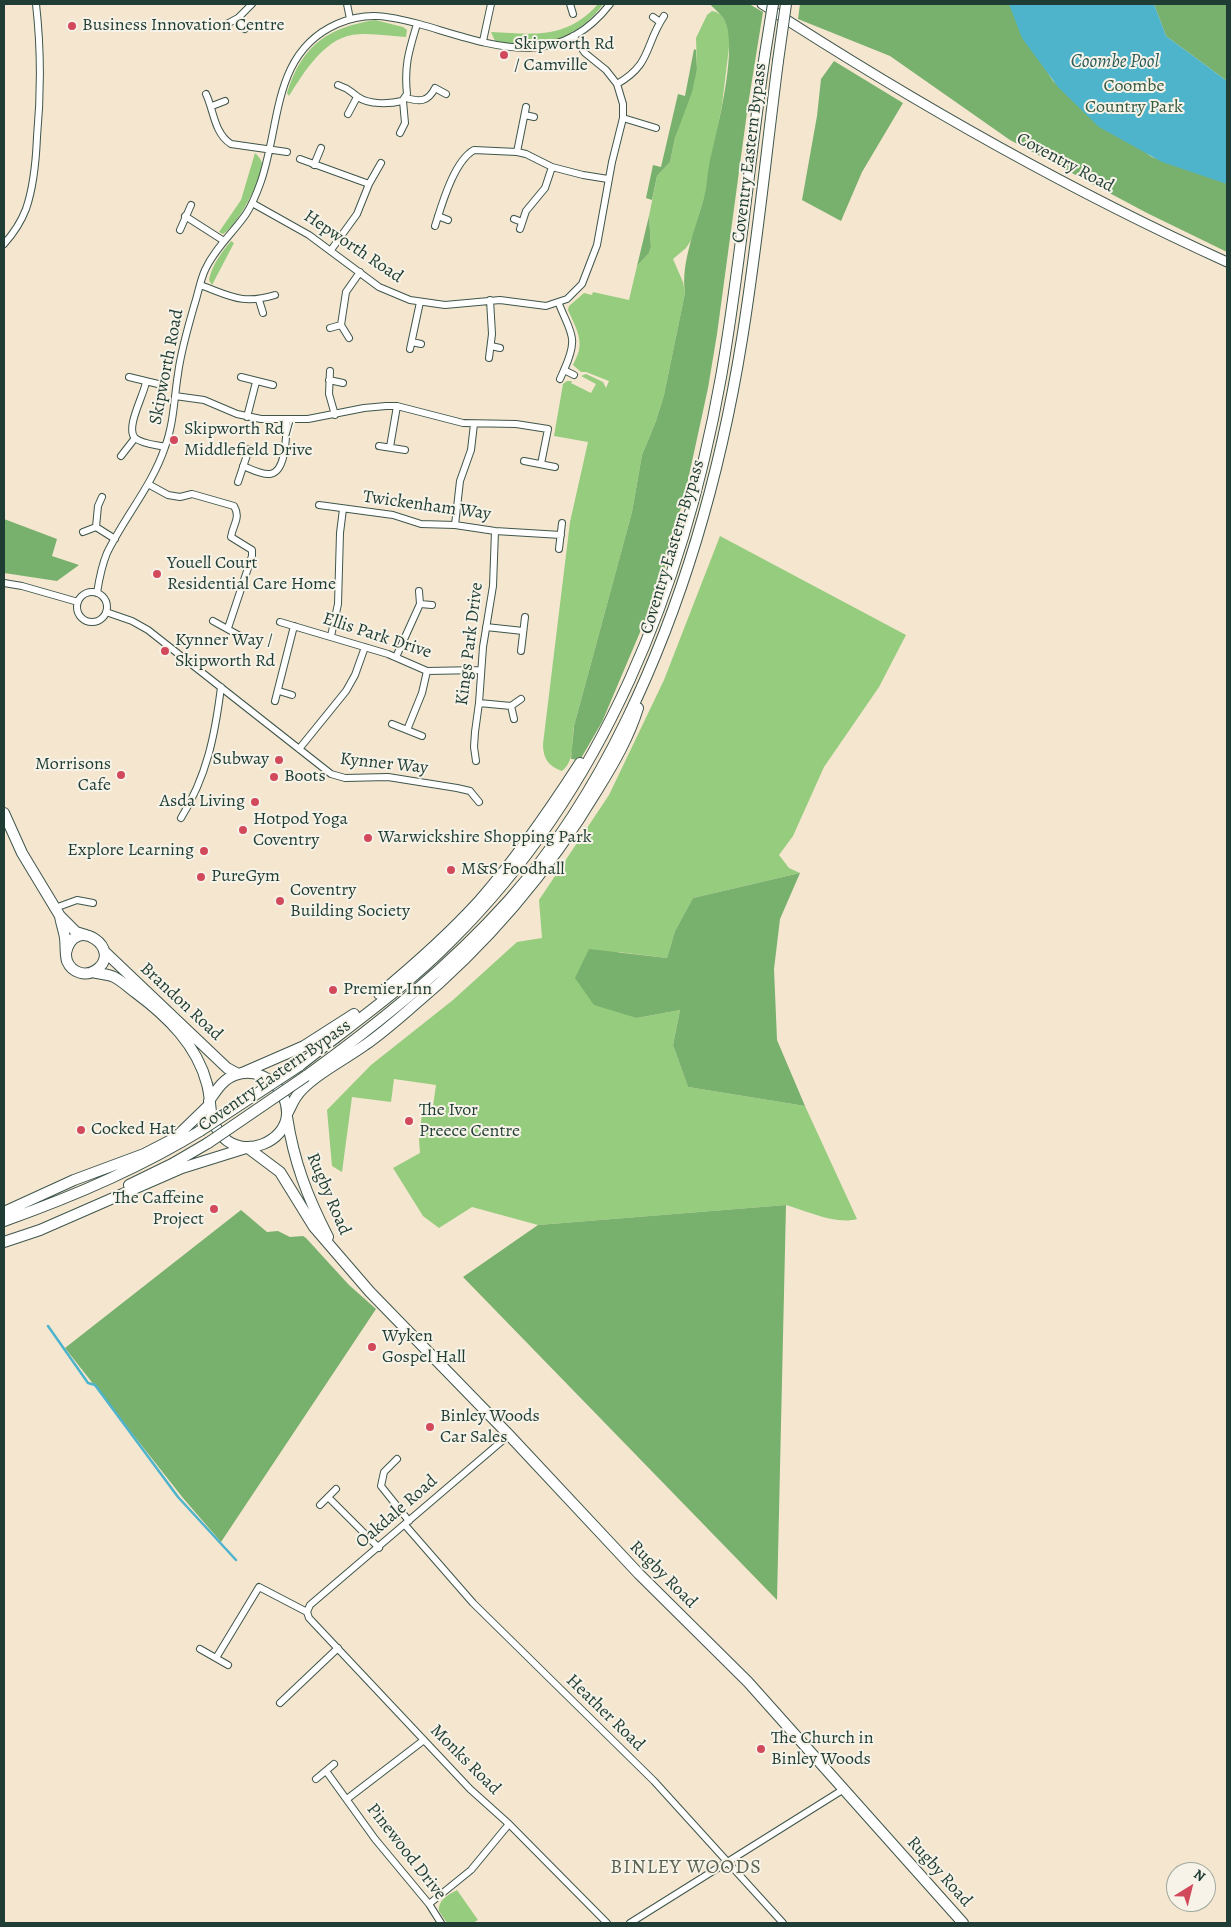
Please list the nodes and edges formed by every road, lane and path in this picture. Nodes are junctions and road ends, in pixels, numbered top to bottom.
1 (36, 4) edge
2 (252, 4) edge
3 (347, 4) edge
4 (491, 4) edge
5 (571, 4) edge
6 (610, 4) edge
7 (762, 4) edge
8 (773, 4) edge
9 (786, 4) edge
10 (573, 14) dead end
11 (653, 17) dead end
12 (238, 18) junction
13 (350, 19) junction
14 (417, 24) junction
15 (225, 25) dead end
16 (245, 29) dead end
17 (573, 36) junction
18 (483, 41) junction
19 (617, 84) junction
20 (338, 85) dead end
21 (206, 94) dead end
22 (446, 94) dead end
23 (357, 97) junction
24 (404, 99) junction
25 (225, 101) dead end
26 (212, 106) junction
27 (526, 107) dead end
28 (348, 114) dead end
29 (525, 115) junction
30 (534, 117) dead end
31 (623, 118) junction
32 (656, 128) dead end
33 (400, 134) dead end
34 (321, 148) dead end
35 (269, 149) junction
36 (287, 152) dead end
37 (517, 152) junction
38 (300, 159) dead end
39 (381, 162) dead end
40 (314, 165) junction
41 (552, 167) junction
42 (608, 179) junction
43 (369, 184) junction
44 (252, 203) junction
45 (191, 205) dead end
46 (185, 216) junction
47 (438, 216) junction
48 (514, 219) dead end
49 (448, 220) dead end
50 (522, 222) junction
51 (435, 226) dead end
52 (520, 229) dead end
53 (180, 230) dead end
54 (224, 241) junction
55 (4, 244) edge
56 (330, 250) junction
57 (1227, 262) edge
58 (360, 272) junction
59 (200, 285) junction
60 (274, 295) dead end
61 (259, 300) junction
62 (490, 300) junction
63 (420, 302) junction
64 (559, 304) junction
65 (264, 314) dead end
66 (341, 325) junction
67 (330, 328) dead end
68 (349, 338) dead end
69 (412, 342) junction
70 (421, 344) dead end
71 (491, 346) junction
72 (500, 348) dead end
73 (410, 349) dead end
74 (489, 358) dead end
75 (330, 370) dead end
76 (564, 370) junction
77 (574, 375) dead end
78 (129, 377) dead end
79 (241, 377) dead end
80 (560, 379) dead end
81 (329, 380) junction
82 (146, 382) junction
83 (256, 382) junction
84 (342, 383) dead end
85 (158, 384) dead end
86 (273, 385) dead end
87 (175, 396) junction
88 (397, 406) junction
89 (335, 415) junction
90 (247, 417) junction
91 (287, 420) junction
92 (474, 424) junction
93 (136, 438) junction
94 (379, 446) dead end
95 (165, 447) junction
96 (390, 447) junction
97 (249, 449) dead end
98 (405, 450) dead end
99 (121, 456) dead end
100 (524, 461) dead end
101 (541, 464) junction
102 (243, 466) junction
103 (556, 466) dead end
104 (238, 482) dead end
105 (148, 484) junction
106 (102, 497) dead end
107 (319, 506) dead end
108 (343, 509) junction
109 (562, 523) dead end
110 (455, 525) junction
111 (96, 527) junction
112 (495, 531) junction
113 (83, 532) dead end
114 (561, 535) junction
115 (115, 539) junction
116 (559, 549) dead end
117 (5, 585) edge
118 (419, 591) dead end
119 (97, 593) junction
120 (78, 602) junction
121 (420, 604) junction
122 (432, 605) dead end
123 (106, 612) junction
124 (525, 618) dead end
125 (213, 621) dead end
126 (280, 622) dead end
127 (294, 626) junction
128 (486, 627) junction
129 (228, 628) junction
130 (523, 631) junction
131 (240, 636) dead end
132 (331, 636) junction
133 (365, 647) junction
134 (521, 651) dead end
135 (396, 657) junction
136 (480, 670) junction
137 (427, 671) junction
138 (647, 678) junction
139 (222, 687) junction
140 (279, 690) junction
141 (292, 695) dead end
142 (623, 697) junction
143 (521, 699) dead end
144 (275, 701) dead end
145 (479, 703) junction
146 (511, 706) junction
147 (514, 719) dead end
148 (392, 724) dead end
149 (407, 730) junction
150 (422, 736) dead end
151 (299, 749) junction
152 (476, 761) dead end
153 (479, 802) dead end
154 (4, 813) edge
155 (181, 818) dead end
156 (92, 903) dead end
157 (57, 912) junction
158 (88, 935) junction
159 (104, 951) junction
160 (66, 953) junction
161 (92, 972) junction
162 (240, 1074) junction
163 (209, 1103) junction
164 (287, 1116) junction
165 (247, 1148) junction
166 (4, 1212) edge
167 (4, 1221) edge
168 (4, 1236) edge
169 (4, 1242) edge
170 (336, 1254) junction
171 (508, 1435) junction
172 (397, 1459) dead end
173 (336, 1489) dead end
174 (329, 1498) junction
175 (320, 1506) dead end
176 (407, 1523) junction
177 (379, 1548) junction
178 (307, 1612) junction
179 (338, 1648) junction
180 (200, 1649) dead end
181 (216, 1658) junction
182 (228, 1665) dead end
183 (280, 1703) dead end
184 (424, 1740) junction
185 (334, 1764) dead end
186 (326, 1771) junction
187 (316, 1778) dead end
188 (844, 1790) junction
189 (347, 1799) junction
190 (509, 1824) junction
191 (728, 1862) junction
192 (429, 1904) junction
193 (441, 1923) edge
194 (607, 1923) edge
195 (630, 1923) edge
196 (783, 1923) edge
197 (963, 1923) edge

1 - 55 street
2 - 12 street
3 - 13 street
4 - 18 street
5 - 10 street
6 - 17 street, Skipworth Road
7 - 57 main road, Coventry Road
8 - 142 main road, Coventry Eastern Bypass, bridge
9 - 138 main road, Coventry Eastern Bypass, bridge
11 - 19 street
12 - 15 street
12 - 16 street
13 - 14 street, Skipworth Road
13 - 35 street, Skipworth Road
14 - 18 street, Skipworth Road
14 - 24 street
17 - 18 street, Skipworth Road
17 - 19 street
19 - 31 street
20 - 23 street
21 - 26 street
22 - 24 street
23 - 24 street
23 - 28 street
24 - 33 street
25 - 26 street
26 - 35 street
27 - 29 street
29 - 30 street
29 - 37 street
31 - 32 street
31 - 42 street
34 - 40 street
35 - 36 street
35 - 44 street, Skipworth Road
37 - 41 street
37 - 47 street
38 - 40 street
39 - 43 street
40 - 43 street
41 - 42 street
41 - 50 street
42 - 64 street
43 - 56 street
44 - 54 street, Skipworth Road
44 - 56 street, Hepworth Road
45 - 46 street
46 - 53 street
46 - 54 street
47 - 49 street
47 - 51 street
48 - 50 street
50 - 52 street
54 - 59 street, Skipworth Road
56 - 58 street, Hepworth Road
58 - 63 street, Hepworth Road
58 - 66 street
59 - 61 street
59 - 87 street, Skipworth Road
60 - 61 street
61 - 65 street
62 - 63 street, Hepworth Road
62 - 64 street, Hepworth Road
62 - 71 street
63 - 69 street
64 - 76 street
66 - 67 street
66 - 68 street
69 - 70 street
69 - 73 street
71 - 72 street
71 - 74 street
75 - 81 street
76 - 77 street
76 - 80 street
78 - 82 street
79 - 83 street
81 - 84 street
81 - 89 street
82 - 85 street
82 - 93 street
83 - 86 street
83 - 90 street
87 - 90 street
87 - 95 street, Skipworth Road
88 - 89 street
88 - 92 street
88 - 96 street
89 - 91 street
90 - 91 street
91 - 102 street
92 - 101 street
92 - 110 street
93 - 95 street
93 - 99 street
94 - 96 street
95 - 105 street, Skipworth Road
96 - 98 street
97 - 102 street
100 - 101 street
101 - 103 street
102 - 104 street
105 - 115 street, Skipworth Road
105 - 129 street
106 - 111 street
107 - 108 street, Twickenham Way
108 - 110 street, Twickenham Way
108 - 132 street
109 - 114 street
110 - 112 street, Twickenham Way
111 - 113 street
111 - 115 street
112 - 114 street, Twickenham Way
112 - 128 street, Kings Park Drive
114 - 116 street
115 - 119 street, Skipworth Road
117 - 120 street
118 - 121 street
119 - 120 street
119 - 123 street
120 - 123 street
121 - 122 street
121 - 135 street
123 - 139 street, Kynner Way
124 - 130 street
125 - 129 street
126 - 127 street, Ellis Park Drive
127 - 132 street, Ellis Park Drive
127 - 140 street, Ellis Park Drive
128 - 130 street
128 - 136 street, Kings Park Drive
129 - 131 street
130 - 134 street
132 - 133 street, Ellis Park Drive
133 - 135 street, Ellis Park Drive
133 - 151 street
135 - 137 street, Ellis Park Drive
136 - 137 street, Ellis Park Drive
136 - 145 street, Kings Park Drive
137 - 149 street
138 - 164 main road
138 - 168 main road, Coventry Eastern Bypass, bridge
139 - 151 street, Kynner Way
139 - 155 street
140 - 141 street
140 - 144 street, Ellis Park Drive
142 - 162 main road
142 - 167 main road, Coventry Eastern Bypass, bridge
143 - 146 street
145 - 146 street
145 - 152 street, Kings Park Drive
146 - 147 street
148 - 149 street
149 - 150 street
151 - 153 street, Kynner Way
154 - 157 main road
156 - 157 street
157 - 158 main road
157 - 160 main road
158 - 159 main road
158 - 160 main road
159 - 161 main road
159 - 162 main road, Brandon Road
160 - 161 main road
161 - 163 main road, Brandon Road
162 - 163 main road
162 - 164 main road
163 - 165 main road
163 - 166 main road
164 - 165 main road
164 - 170 main road, Rugby Road
165 - 169 main road
165 - 170 main road, Rugby Road
170 - 171 main road, Rugby Road
171 - 176 street, Oakdale Road
171 - 188 main road, Rugby Road
172 - 176 street, Heather Road
173 - 174 street
174 - 175 street
174 - 177 street
176 - 177 street, Oakdale Road
176 - 191 street, Heather Road
177 - 178 street, Oakdale Road
178 - 179 street, Monks Road
178 - 181 street
179 - 183 street
179 - 184 street, Monks Road
180 - 181 street
181 - 182 street
184 - 189 street, Pinewood Drive
184 - 190 street, Monks Road
185 - 186 street
186 - 187 street
186 - 189 street, Pinewood Drive
188 - 191 street
188 - 197 main road, Rugby Road
189 - 192 street, Pinewood Drive
190 - 192 street
190 - 194 street, Monks Road
191 - 195 street
191 - 196 street, Heather Road
192 - 193 street, Pinewood Drive

